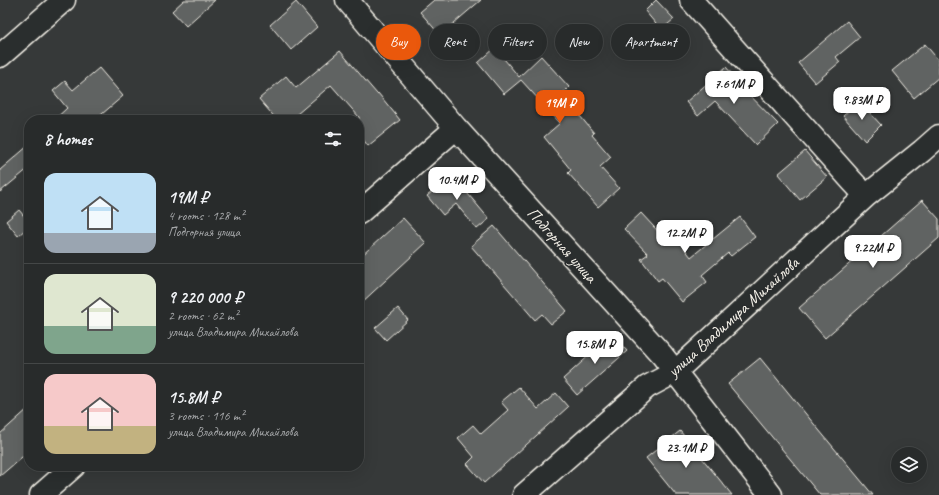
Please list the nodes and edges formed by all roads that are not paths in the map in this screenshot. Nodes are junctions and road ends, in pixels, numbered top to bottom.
1 (64, 0) edge
2 (347, 0) edge
3 (691, 0) edge
4 (0, 56) edge
5 (456, 128) junction
6 (939, 136) edge
7 (866, 196) junction
8 (364, 209) edge
9 (676, 372) junction
10 (68, 471) edge
11 (41, 495) edge
12 (524, 495) edge
13 (771, 495) edge

1 - 4 street
2 - 5 street, Подгорная улица
3 - 7 street
5 - 8 street
5 - 9 street, Подгорная улица
6 - 7 street, улица Владимира Михайлова
7 - 9 street, улица Владимира Михайлова
9 - 12 street, улица Владимира Михайлова
9 - 13 street, Подгорная улица
10 - 11 street

